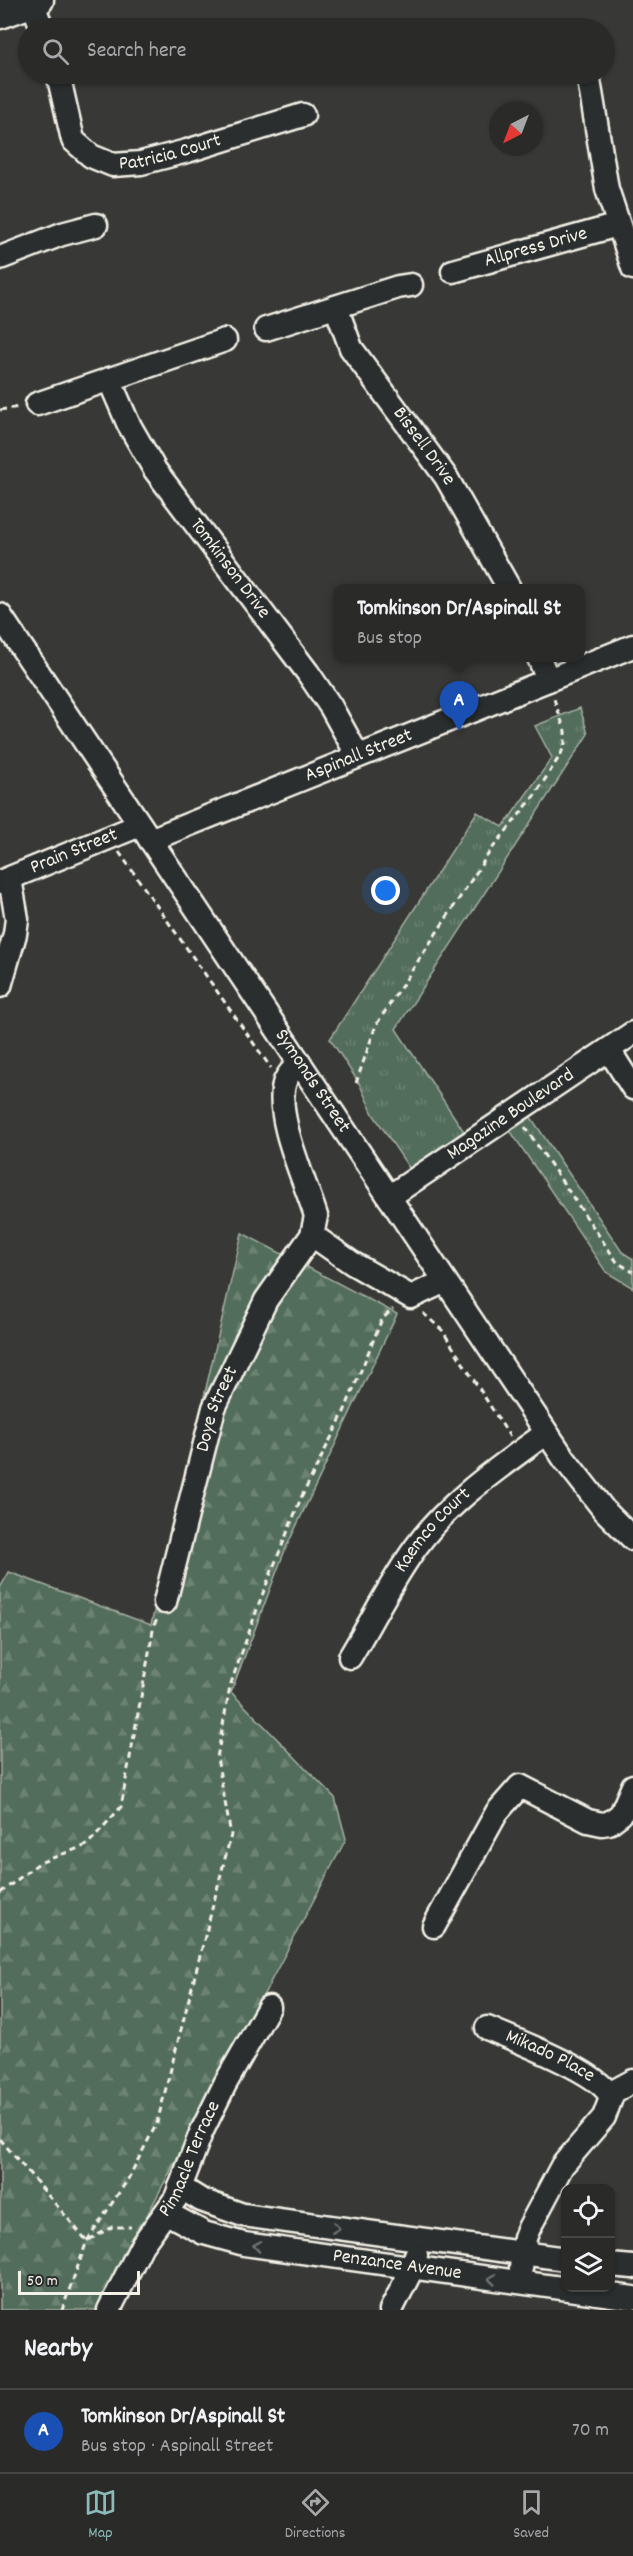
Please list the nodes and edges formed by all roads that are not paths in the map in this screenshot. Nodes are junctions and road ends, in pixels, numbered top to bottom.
1 (36, 1) edge
2 (0, 14) edge
3 (40, 18) edge
4 (60, 84) edge
5 (590, 84) edge
6 (303, 115) dead end
7 (96, 225) dead end
8 (618, 225) junction
9 (0, 258) edge
10 (633, 268) edge
11 (453, 271) dead end
12 (411, 285) dead end
13 (336, 307) junction
14 (266, 329) dead end
15 (225, 340) dead end
16 (109, 380) junction
17 (37, 404) dead end
18 (507, 584) edge
19 (0, 615) edge
20 (633, 646) edge
21 (541, 662) edge
22 (548, 680) junction
23 (358, 756) junction
24 (145, 832) junction
25 (5, 880) edge
26 (0, 986) edge
27 (633, 1033) edge
28 (609, 1050) junction
29 (300, 1063) junction
30 (633, 1088) edge
31 (389, 1197) junction
32 (312, 1235) junction
33 (445, 1281) junction
34 (546, 1432) junction
35 (633, 1539) edge
36 (165, 1602) road end
37 (350, 1657) dead end
38 (633, 1786) edge
39 (434, 1926) dead end
40 (269, 2007) dead end
41 (486, 2026) dead end
42 (633, 2081) edge
43 (609, 2094) junction
44 (180, 2187) junction
45 (167, 2213) junction
46 (295, 2222) junction
47 (417, 2239) junction
48 (292, 2252) junction
49 (522, 2253) junction
50 (561, 2258) edge
51 (615, 2265) edge
52 (633, 2267) edge
53 (412, 2269) junction
54 (520, 2282) junction
55 (633, 2298) edge
56 (109, 2310) edge
57 (391, 2310) edge

1 - 2 main road
1 - 3 street
4 - 6 street, Patricia Court
5 - 8 street
7 - 9 street
8 - 10 street
8 - 11 street, Allpress Drive
12 - 13 street
13 - 14 street
13 - 18 street, Bissell Drive
15 - 16 street
16 - 17 street
16 - 23 street, Tomkinson Drive
19 - 24 street, Symonds Street
20 - 22 street, Aspinall Street
21 - 22 street
22 - 23 street, Aspinall Street
23 - 24 street, Aspinall Street
24 - 25 street, Prain Street
24 - 29 street, Symonds Street
25 - 26 street, Prain Street
27 - 28 street, Magazine Boulevard
28 - 30 street
28 - 31 street, Magazine Boulevard
29 - 31 street, Symonds Street
29 - 32 street
31 - 33 street, Symonds Street
32 - 33 street
32 - 36 street, Doye Street
33 - 34 street, Symonds Street
34 - 35 street, Symonds Street
34 - 37 street, Kaemco Court
38 - 39 street
40 - 44 street, Pinnacle Terrace
41 - 43 street, Mikado Place
42 - 43 street
43 - 49 street, Mikado Place
44 - 45 street, Pinnacle Terrace
44 - 46 street, Penzance Avenue
48 -> 45 street, Penzance Avenue
45 - 56 street, Pinnacle Terrace
46 -> 47 street, Penzance Avenue
46 - 48 street
47 - 49 street, Penzance Avenue
47 - 53 street
48 - 53 street, Penzance Avenue
49 - 50 street, Penzance Avenue
49 - 54 street, Mikado Place
51 - 52 street
54 -> 53 street, Penzance Avenue
53 - 57 street
54 - 55 street, Penzance Avenue

